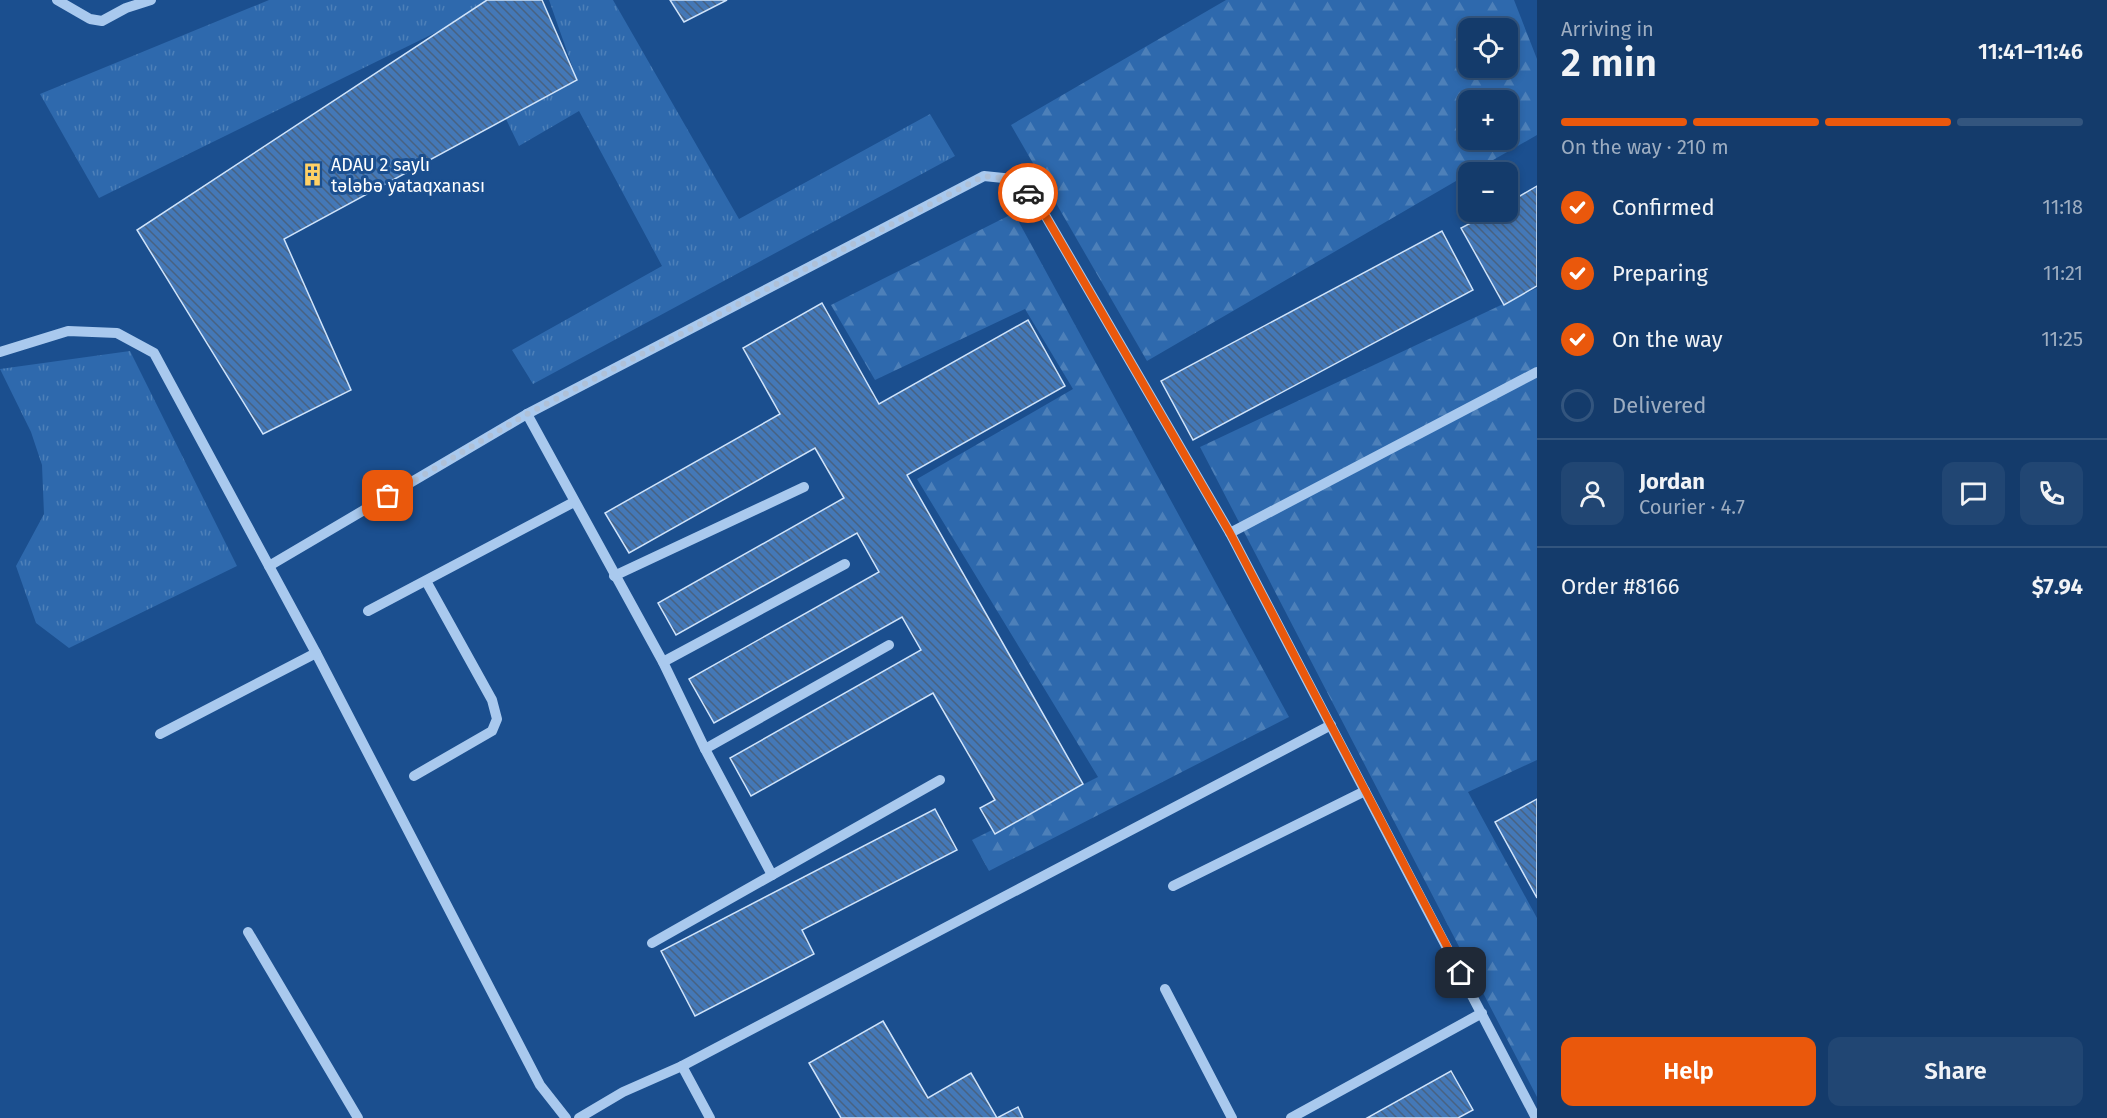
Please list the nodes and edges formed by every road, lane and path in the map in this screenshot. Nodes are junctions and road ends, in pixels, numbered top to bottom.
1 (57, 0) edge
2 (151, 0) edge
3 (0, 352) edge
4 (1537, 372) edge
5 (527, 414) junction
6 (804, 487) dead end
7 (574, 502) junction
8 (1230, 533) junction
9 (845, 564) dead end
10 (269, 566) junction
11 (614, 576) junction
12 (426, 581) junction
13 (368, 611) dead end
14 (889, 645) dead end
15 (316, 653) junction
16 (663, 662) junction
17 (1331, 725) junction
18 (160, 734) dead end
19 (705, 749) junction
20 (414, 776) dead end
21 (940, 780) dead end
22 (1365, 791) junction
23 (772, 875) junction
24 (1173, 886) dead end
25 (248, 932) dead end
26 (652, 943) dead end
27 (1165, 989) dead end
28 (1482, 1013) junction
29 (682, 1066) junction
30 (358, 1118) edge
31 (566, 1118) edge
32 (579, 1118) edge
33 (710, 1118) edge
34 (1232, 1118) edge
35 (1292, 1118) edge
36 (1536, 1118) edge

1 - 2 street
3 - 10 street
4 - 8 street
5 - 7 street
5 - 8 street
5 - 10 street
6 - 11 street
7 - 11 street
7 - 12 street
8 - 17 street
9 - 16 street
10 - 15 street
11 - 16 street
12 - 13 street
12 - 20 street
14 - 19 street
15 - 18 street
15 - 31 street
16 - 19 street
17 - 22 street
17 - 29 street
19 - 23 street
21 - 23 street
22 - 24 street
22 - 28 street
23 - 26 street
25 - 30 street
27 - 34 street
28 - 35 street
28 - 36 street
29 - 32 street
29 - 33 street

